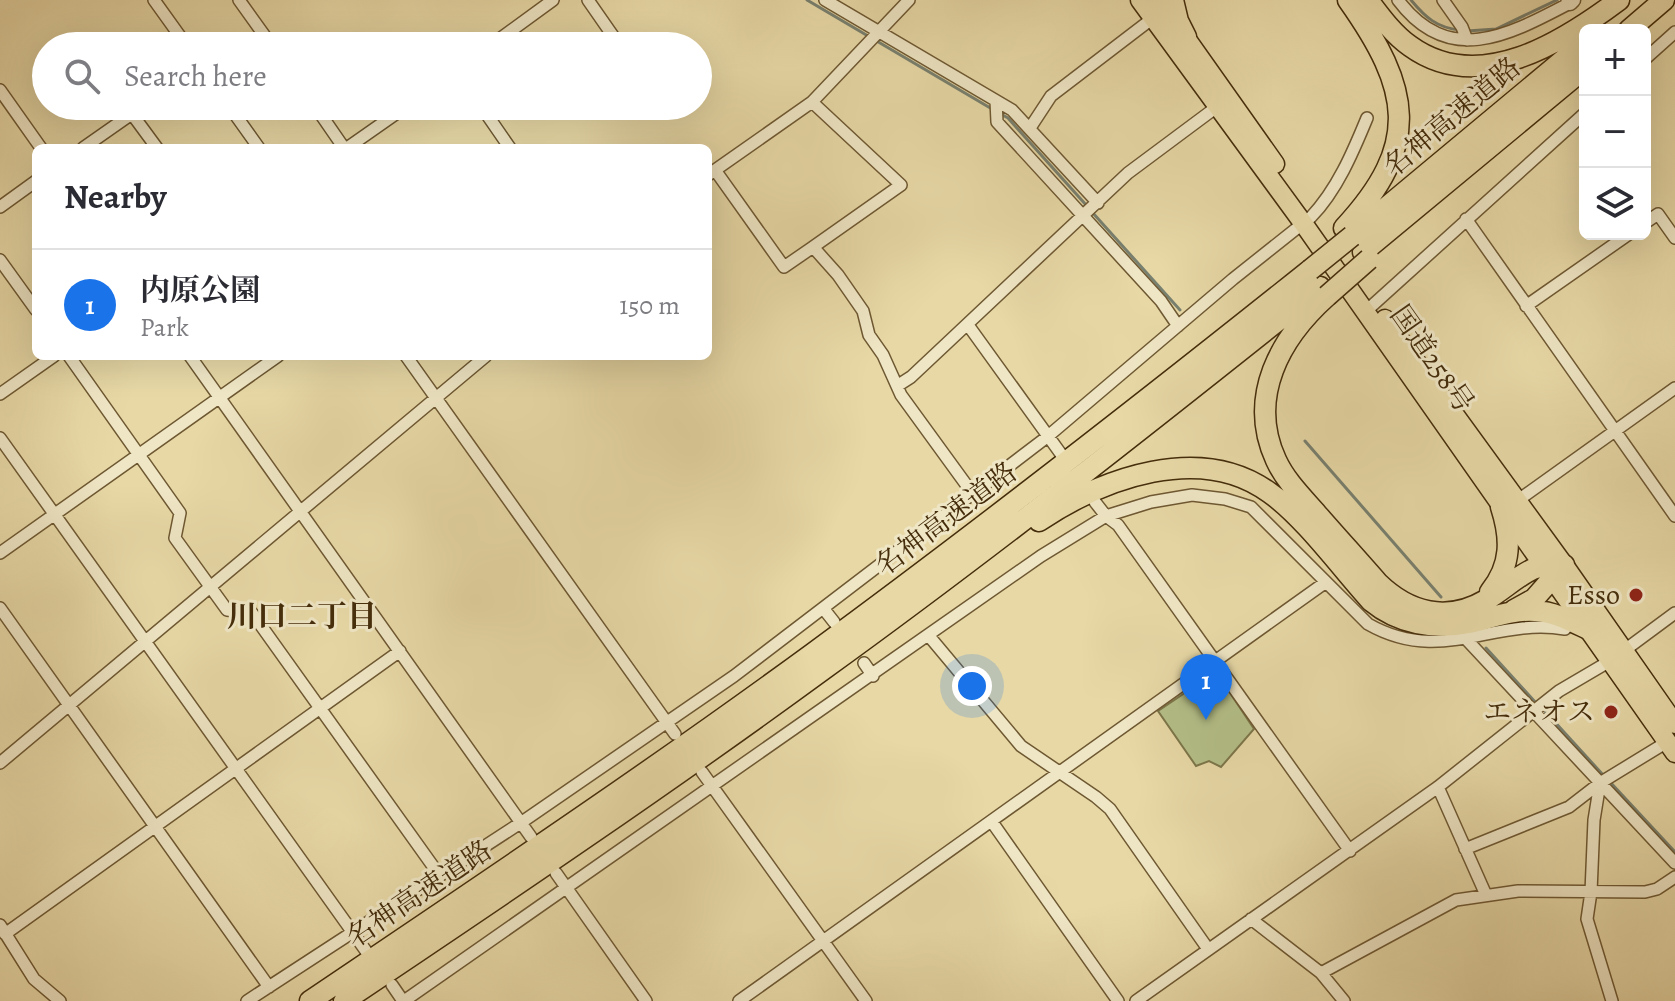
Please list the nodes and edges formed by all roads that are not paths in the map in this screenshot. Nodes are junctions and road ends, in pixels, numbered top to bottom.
1 (154, 0) edge
2 (239, 0) edge
3 (553, 0) edge
4 (588, 0) edge
5 (825, 0) edge
6 (889, 0) edge
7 (909, 0) edge
8 (1140, 0) edge
9 (1173, 0) edge
10 (1348, 0) edge
11 (1368, 0) edge
12 (1398, 0) edge
13 (1443, 0) edge
14 (1619, 0) edge
15 (1634, 0) edge
16 (1664, 0) edge
17 (1570, 1) edge
18 (1156, 9) edge
19 (900, 10) junction
20 (1606, 24) edge
21 (1636, 24) edge
22 (177, 32) edge
23 (262, 32) edge
24 (509, 32) edge
25 (610, 32) edge
26 (1675, 32) edge
27 (1465, 34) junction
28 (874, 36) junction
29 (1186, 37) junction
30 (1579, 47) edge
31 (1651, 54) edge
32 (1579, 73) edge
33 (0, 90) edge
34 (812, 102) junction
35 (1218, 106) junction
36 (996, 108) junction
37 (1367, 118) dead end
38 (1579, 118) edge
39 (123, 120) edge
40 (136, 120) edge
41 (239, 120) edge
42 (327, 120) edge
43 (388, 120) edge
44 (491, 120) edge
45 (1030, 128) junction
46 (38, 144) edge
47 (89, 144) edge
48 (154, 144) edge
49 (256, 144) edge
50 (348, 144) edge
51 (355, 144) edge
52 (507, 144) edge
53 (712, 172) edge
54 (32, 184) edge
55 (0, 207) edge
56 (1091, 210) junction
57 (1466, 219) junction
58 (1651, 219) edge
59 (1307, 220) junction
60 (1675, 238) edge
61 (1620, 240) edge
62 (1357, 244) junction
63 (813, 247) junction
64 (0, 260) edge
65 (1315, 279) junction
66 (32, 304) edge
67 (1526, 306) junction
68 (1369, 308) junction
69 (968, 325) junction
70 (1178, 326) junction
71 (48, 360) edge
72 (72, 360) edge
73 (193, 360) edge
74 (273, 360) edge
75 (409, 360) edge
76 (481, 360) edge
77 (897, 386) junction
78 (1675, 388) edge
79 (0, 394) edge
80 (220, 399) junction
81 (435, 399) junction
82 (1614, 431) junction
83 (1047, 437) junction
84 (0, 438) edge
85 (139, 454) junction
86 (1061, 454) dead end
87 (973, 494) junction
88 (1095, 502) dead end
89 (1509, 504) junction
90 (301, 512) junction
91 (54, 515) junction
92 (1106, 516) junction
93 (1675, 516) edge
94 (0, 553) edge
95 (1553, 570) junction
96 (1326, 582) junction
97 (210, 589) junction
98 (1475, 606) junction
99 (0, 608) edge
100 (823, 608) junction
101 (1509, 613) junction
102 (1675, 613) edge
103 (834, 622) dead end
104 (1565, 629) dead end
105 (1588, 629) junction
106 (929, 636) junction
107 (1467, 640) junction
108 (147, 641) junction
109 (400, 651) junction
110 (1616, 656) junction
111 (1216, 662) junction
112 (864, 663) dead end
113 (873, 676) junction
114 (69, 706) junction
115 (1537, 708) junction
116 (320, 709) junction
117 (666, 721) junction
118 (1675, 724) edge
119 (675, 734) dead end
120 (717, 746) junction
121 (1671, 747) edge
122 (0, 763) edge
123 (238, 769) junction
124 (702, 772) dead end
125 (1060, 773) junction
126 (1604, 780) junction
127 (712, 786) junction
128 (1438, 787) junction
129 (522, 822) junction
130 (992, 822) junction
131 (155, 828) junction
132 (531, 837) dead end
133 (1465, 849) junction
134 (1350, 851) junction
135 (1675, 863) edge
136 (556, 873) dead end
137 (440, 876) junction
138 (1675, 877) edge
139 (567, 888) junction
140 (1591, 892) junction
141 (1486, 895) junction
142 (1251, 919) junction
143 (3, 930) edge
144 (353, 933) junction
145 (823, 940) junction
146 (1208, 949) junction
147 (366, 951) dead end
148 (1321, 973) junction
149 (392, 985) dead end
150 (269, 987) junction
151 (60, 1001) edge
152 (247, 1001) edge
153 (310, 1001) edge
154 (344, 1001) edge
155 (404, 1001) edge
156 (646, 1001) edge
157 (739, 1001) edge
158 (866, 1001) edge
159 (1118, 1001) edge
160 (1136, 1001) edge
161 (1344, 1001) edge
162 (1612, 1001) edge

1 - 22 street
2 - 23 street
3 - 24 street
4 - 25 street
5 - 28 street
6 - 19 street
7 - 19 street
8 - 18 highway, 国道258号
9 - 29 highway
10 - 62 highway
11 - 14 highway
12 - 27 street
13 - 27 street
15 - 20 highway
16 - 21 highway
17 - 27 street
18 - 29 highway, 国道258号
18 - 35 highway, 国道258号
18 - 45 street
19 - 28 street
26 - 31 street
28 - 34 street
28 - 36 street
29 - 59 highway, 国道258号
30 - 62 highway, 名神高速道路
32 - 62 highway, 名神高速道路
33 - 46 street
34 - 53 street
34 - 63 street
35 - 56 street
35 - 59 highway, 国道258号
36 - 45 street
36 - 56 street
37 - 59 street
38 - 57 street
39 - 47 street
40 - 48 street
41 - 49 street
42 - 50 street
43 - 51 street
44 - 52 street
45 - 56 street
53 - 63 street
54 - 55 street
56 - 69 street
56 - 70 street
57 - 67 street
57 - 68 street
58 - 60 street
59 - 68 highway, 国道258号
59 - 70 street
61 - 67 street
62 - 65 highway
62 - 65 highway, 名神高速道路
63 - 77 street
64 - 66 street
65 - 98 highway
65 - 120 highway, 名神高速道路
65 - 153 highway, 名神高速道路
67 - 82 street
68 - 89 highway, 国道258号
69 - 77 street
69 - 83 street
70 - 83 street
71 - 79 street
72 - 85 street
73 - 80 street
74 - 80 street
75 - 81 street
76 - 81 street
77 - 87 street
78 - 82 street
80 - 85 street
80 - 90 street
81 - 90 street
81 - 117 street
82 - 89 street
82 - 93 street
83 - 86 street
83 - 87 street
84 - 91 street
85 - 91 street
85 - 97 street
87 - 100 street
88 - 92 street
89 - 95 highway, 国道258号
89 - 98 highway
90 - 97 street
90 - 109 street
91 - 94 street
91 - 108 street
92 - 96 street
92 - 106 street
92 - 111 street
95 - 98 highway
95 - 101 highway
95 - 105 highway, 国道258号
95 - 110 highway, 国道258号
96 - 107 street
96 - 111 street
97 - 108 street
97 - 116 street
99 - 114 street
100 - 103 street
100 - 117 street
101 - 105 highway
101 - 120 highway
102 - 110 street
104 - 107 street
105 - 110 highway, 国道258号
106 - 113 street
106 - 125 street
107 - 115 street
108 - 114 street
108 - 123 street
109 - 116 street
109 - 129 street
110 - 115 street
110 - 118 highway, 国道258号
110 - 121 highway, 国道258号
111 - 125 street
111 - 134 street
112 - 113 street
113 - 127 street
114 - 122 street
114 - 131 street
115 - 126 street
115 - 128 street
116 - 123 street
116 - 137 street
117 - 119 street
117 - 129 street
120 - 154 highway, 名神高速道路
121 - 126 street
123 - 131 street
123 - 144 street
124 - 127 street
125 - 130 street
125 - 146 street
126 - 133 street
126 - 135 street
126 - 140 street
127 - 139 street
127 - 145 street
128 - 133 street
128 - 134 street
129 - 132 street
129 - 137 street
130 - 145 street
130 - 159 street
131 - 143 street
131 - 150 street
133 - 141 street
134 - 142 street
136 - 139 street
137 - 144 street
138 - 140 street
139 - 155 street
139 - 156 street
140 - 141 street
140 - 162 street
141 - 148 street
142 - 146 street
142 - 148 street
143 - 151 street
144 - 147 street
144 - 150 street
145 - 157 street
145 - 158 street
146 - 160 street
148 - 161 street
149 - 155 street
150 - 152 street

